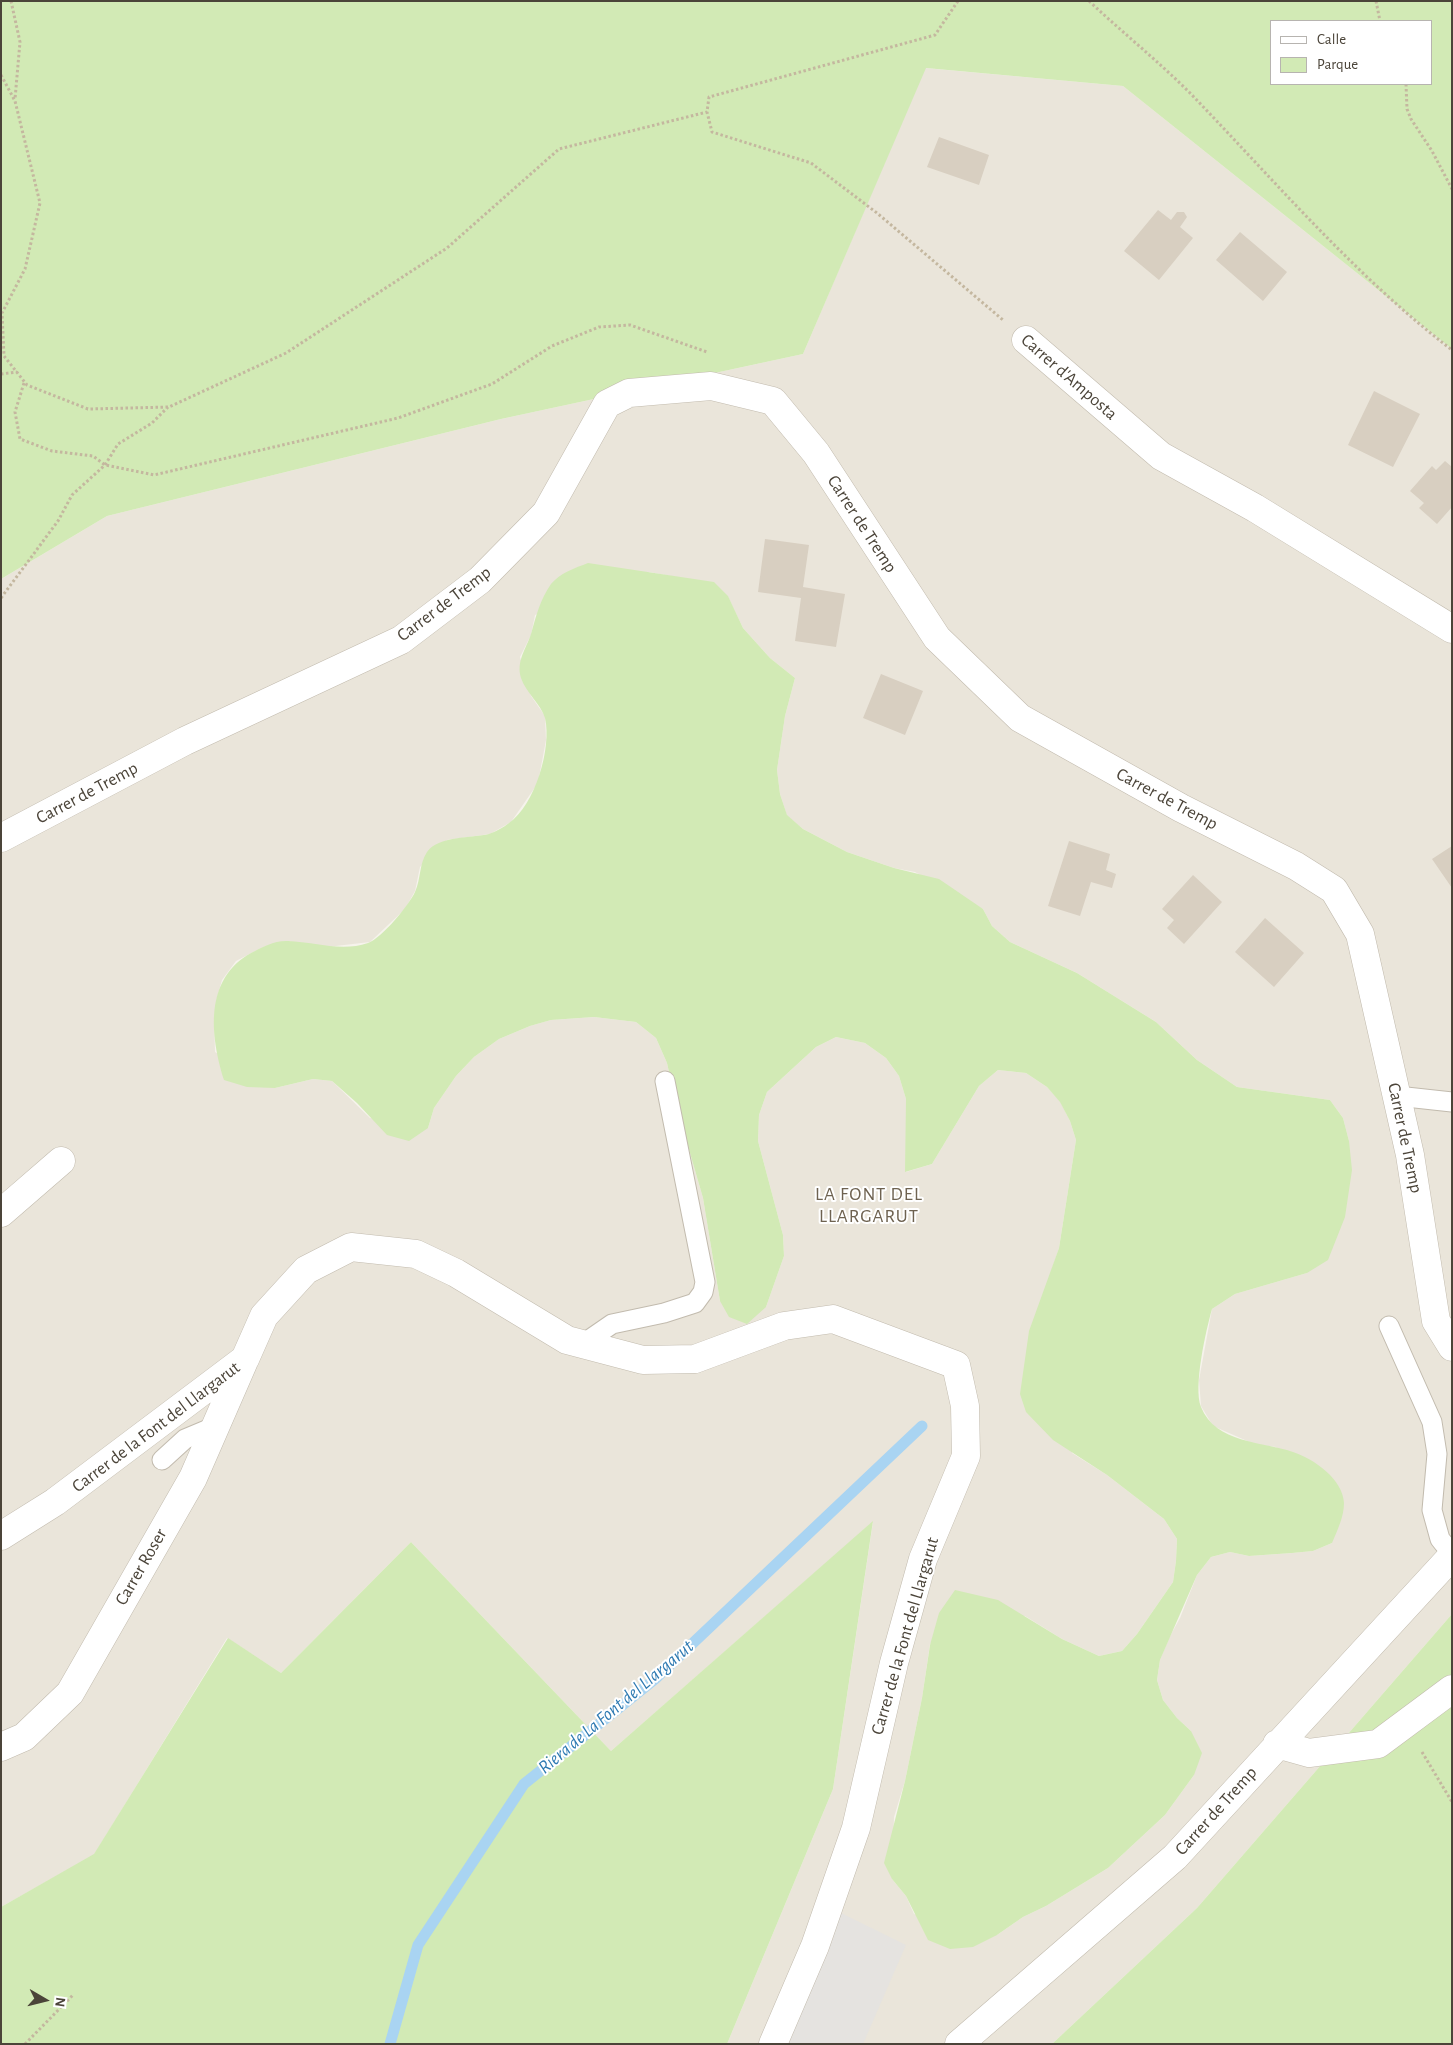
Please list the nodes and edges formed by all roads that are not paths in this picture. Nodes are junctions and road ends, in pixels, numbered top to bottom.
1 (1026, 340) road end
2 (1452, 629) edge
3 (1, 838) edge
4 (665, 1081) dead end
5 (1397, 1096) junction
6 (1452, 1102) edge
7 (62, 1161) dead end
8 (1, 1213) edge
9 (1389, 1326) dead end
10 (582, 1344) junction
11 (1452, 1347) edge
12 (245, 1359) junction
13 (216, 1426) junction
14 (162, 1460) dead end
15 (1, 1536) edge
16 (1452, 1555) edge
17 (1452, 1689) edge
18 (1277, 1744) junction
19 (1, 1747) edge
20 (773, 2044) edge
21 (959, 2044) edge

1 - 2 street, Carrer d'Amposta
3 - 5 street, Carrer de Tremp
4 - 10 lane
5 - 6 lane
5 - 11 street, Carrer de Tremp
7 - 8 street
9 - 16 lane
10 - 12 street, Carrer de la Font del Llargarut
10 - 20 street, Carrer de la Font del Llargarut
12 - 13 street, Carrer Roser
12 - 15 street, Carrer de la Font del Llargarut
13 - 14 lane
13 - 19 street, Carrer Roser
16 - 18 street, Carrer de Tremp
17 - 18 street
18 - 21 street, Carrer de Tremp

